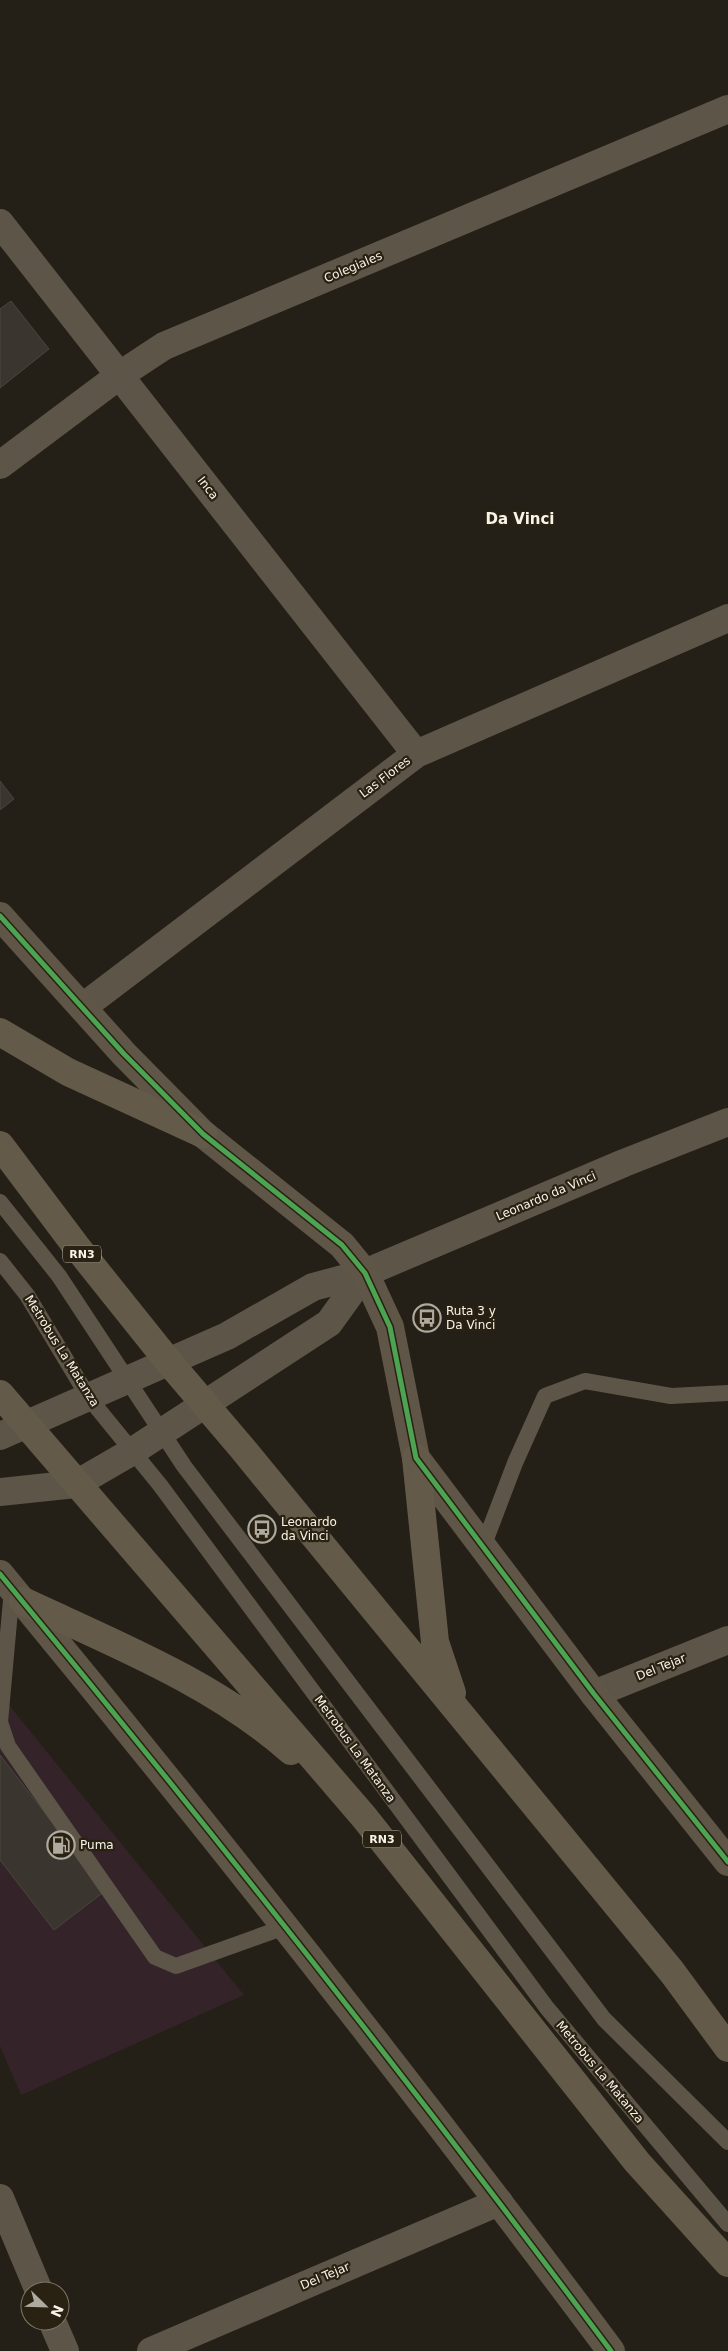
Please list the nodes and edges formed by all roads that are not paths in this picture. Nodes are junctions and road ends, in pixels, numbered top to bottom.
1 (728, 109) edge
2 (0, 223) edge
3 (120, 375) junction
4 (0, 465) edge
5 (728, 618) edge
6 (416, 754) junction
7 (0, 916) edge
8 (83, 1008) junction
9 (0, 1032) edge
10 (728, 1122) edge
11 (203, 1134) junction
12 (0, 1145) edge
13 (0, 1202) edge
14 (0, 1261) edge
15 (365, 1273) junction
16 (168, 1361) junction
17 (126, 1380) junction
18 (728, 1393) edge
19 (0, 1394) edge
20 (89, 1398) junction
21 (205, 1405) junction
22 (24, 1424) junction
23 (163, 1433) junction
24 (0, 1436) edge
25 (133, 1452) junction
26 (416, 1458) junction
27 (76, 1484) junction
28 (0, 1492) edge
29 (483, 1547) junction
30 (12, 1588) edge
31 (728, 1640) edge
32 (594, 1694) junction
33 (458, 1711) junction
34 (364, 1817) junction
35 (728, 1862) edge
36 (286, 1928) junction
37 (672, 1972) junction
38 (728, 2048) edge
39 (728, 2065) edge
40 (728, 2142) edge
41 (0, 2198) edge
42 (499, 2202) junction
43 (728, 2224) edge
44 (728, 2263) edge
45 (36, 2281) edge
46 (56, 2331) edge
47 (65, 2351) edge
48 (152, 2351) edge
49 (611, 2351) edge

1 - 3 street, Colegiales
2 - 3 street, Inca
3 - 4 street, Colegiales
3 - 6 street, Inca
5 - 6 street, Las Flores
6 - 8 street, Las Flores
7 - 8 street
8 - 11 street
9 - 11 highway
10 - 15 street, Leonardo da Vinci
11 - 15 street
12 - 16 highway, RN3
13 - 17 lane
14 - 20 lane, Metrobus La Matanza
15 - 16 street, Leonardo da Vinci
15 - 21 street
15 - 26 street
16 - 17 street, Leonardo da Vinci
16 - 21 highway, RN3
17 - 20 street, Leonardo da Vinci
17 - 23 lane
18 - 29 lane
19 - 22 highway, RN3
20 - 22 street, Leonardo da Vinci
20 - 25 lane, Metrobus La Matanza
21 - 23 street
21 - 33 highway, RN3
22 - 24 street, Leonardo da Vinci
22 - 27 highway, RN3
23 - 25 street
23 - 40 lane
25 - 27 street
25 - 43 lane, Metrobus La Matanza
26 - 29 street
26 - 33 highway
27 - 28 street
27 - 34 highway, RN3
29 - 32 street
30 - 34 highway
30 - 36 street
30 - 36 lane
31 - 32 street, Del Tejar
32 - 35 street
33 - 37 highway, RN3
34 - 44 highway, RN3
36 - 42 street
37 - 38 highway, RN3
37 - 39 lane
41 - 45 street
42 - 48 street, Del Tejar
42 - 49 street
46 - 47 street

